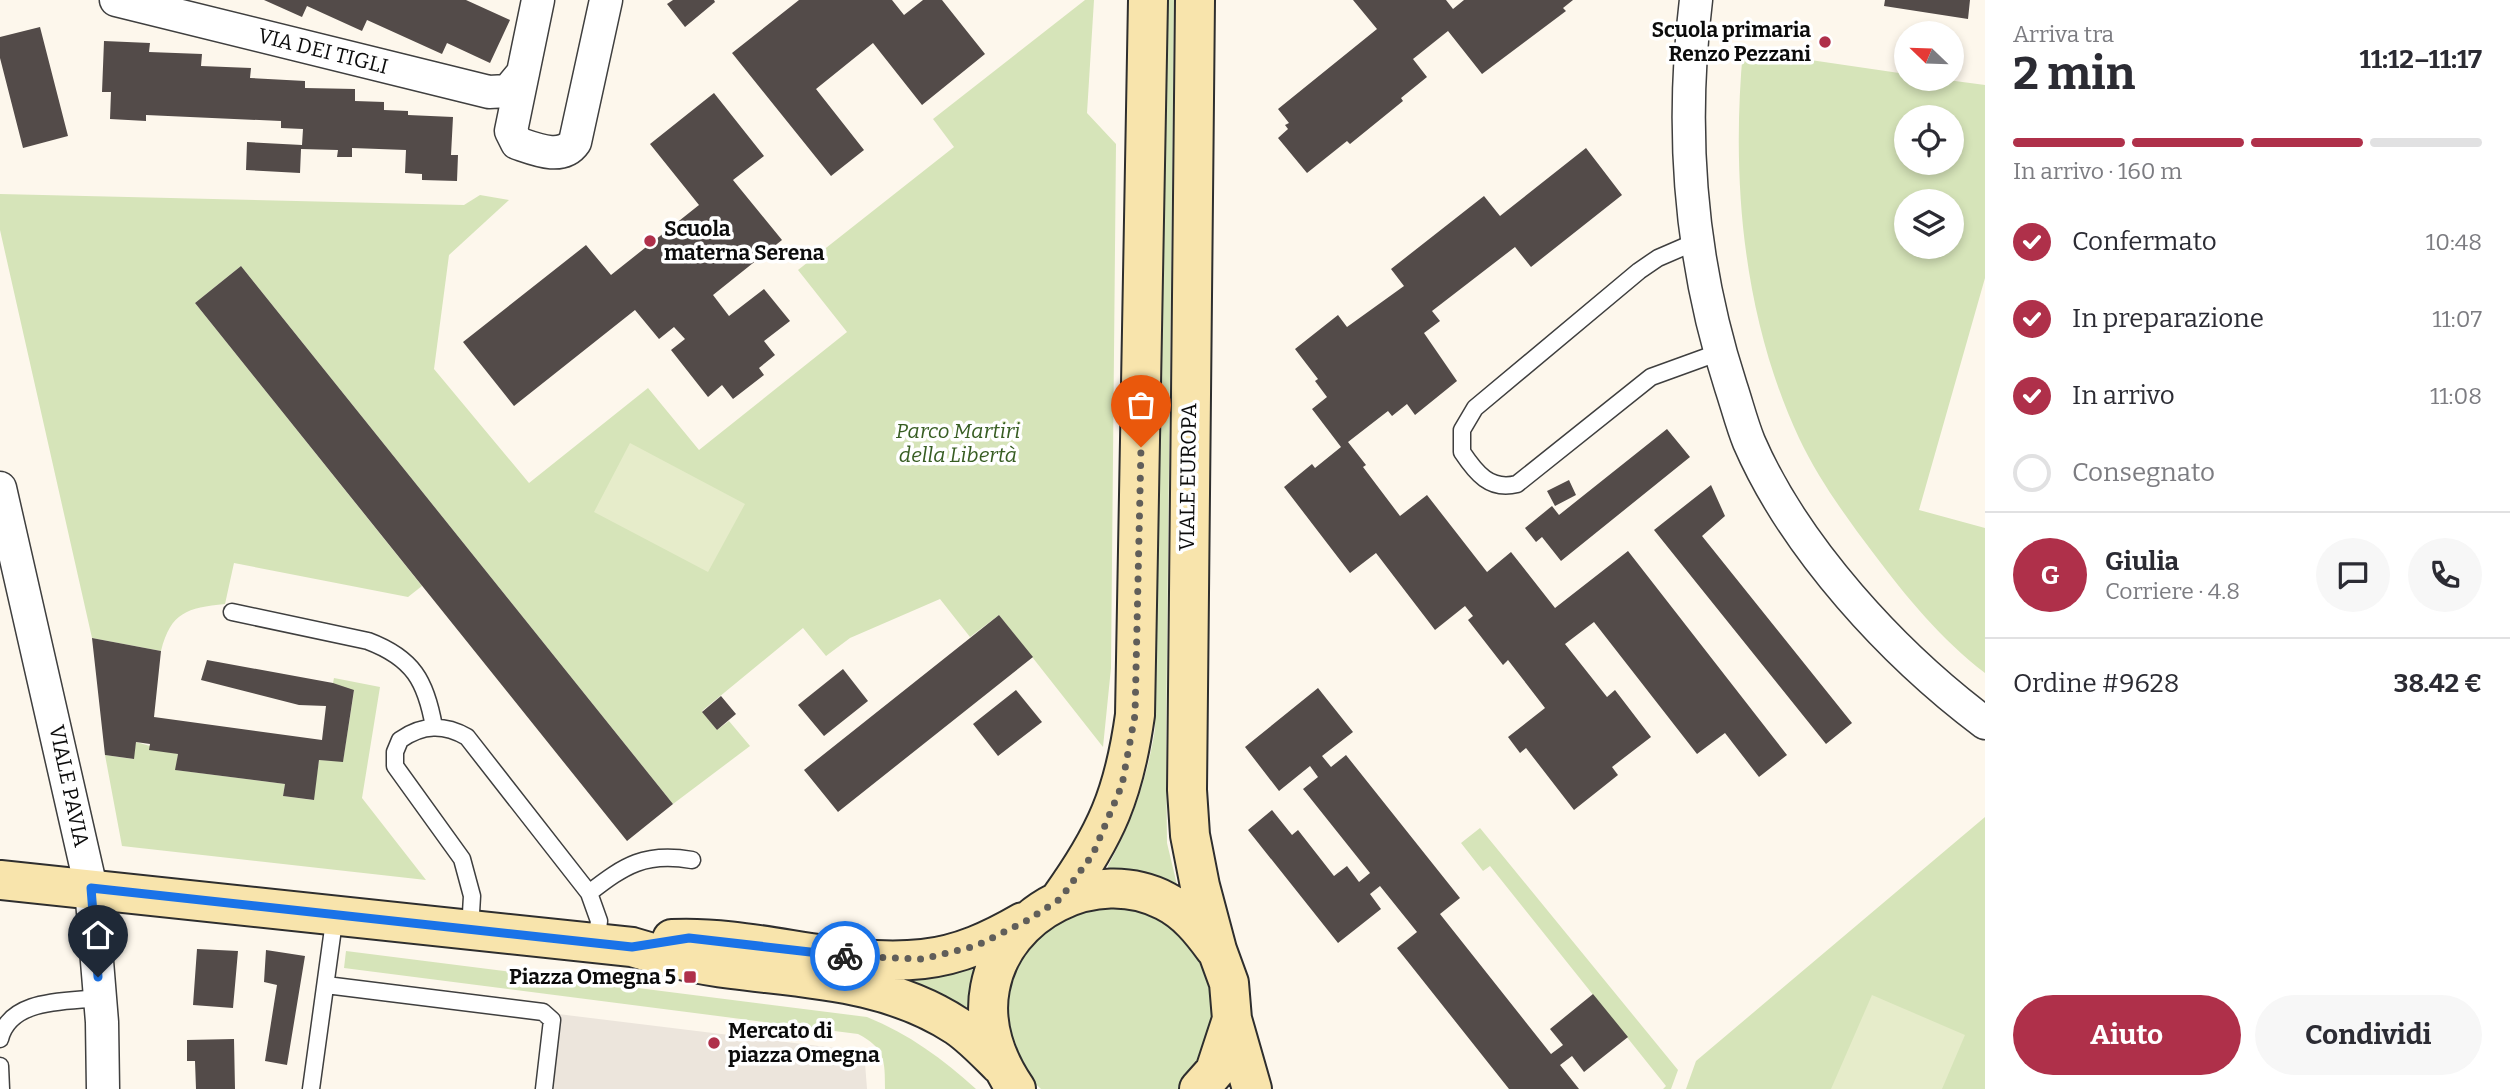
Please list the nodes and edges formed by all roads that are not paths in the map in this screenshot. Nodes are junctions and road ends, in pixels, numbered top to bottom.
1 (116, 0) edge
2 (538, 0) edge
3 (606, 0) edge
4 (1148, 0) edge
5 (1195, 0) edge
6 (1696, 0) edge
7 (523, 73) junction
8 (1695, 242) junction
9 (1720, 352) junction
10 (0, 488) edge
11 (232, 612) dead end
12 (1985, 723) edge
13 (434, 727) junction
14 (691, 860) dead end
15 (0, 880) edge
16 (91, 888) junction
17 (589, 893) junction
18 (1060, 899) junction
19 (335, 914) junction
20 (1028, 920) junction
21 (470, 930) junction
22 (614, 945) junction
23 (1217, 950) junction
24 (326, 985) junction
25 (100, 998) junction
26 (1232, 1019) junction
27 (0, 1039) edge
28 (0, 1066) edge
29 (1008, 1077) edge
30 (1, 1089) edge
31 (103, 1089) edge
32 (311, 1089) edge
33 (544, 1089) edge
34 (1199, 1089) edge
35 (1252, 1089) edge

1 - 7 street, VIA DEI TIGLI
2 - 7 street
3 - 7 street
4 - 18 street, VIALE EUROPA
5 - 23 street, VIALE EUROPA
6 - 8 street
8 - 9 street
8 - 9 lane
9 - 12 street
10 - 16 street, VIALE PAVIA
11 - 13 lane
13 - 17 lane
13 - 21 lane
14 - 17 lane
15 - 16 street
16 - 19 street
16 - 25 street, VIALE PAVIA
17 - 22 lane
18 - 20 street, VIALE EUROPA
18 - 23 street, VIALE EUROPA
19 - 21 street
19 - 24 lane
20 - 22 street
20 - 29 street, VIALE EUROPA
21 - 22 street
22 - 29 street
23 - 26 street, VIALE EUROPA
24 - 32 lane
24 - 33 lane
25 - 27 lane
25 - 31 street, VIALE PAVIA
26 - 34 street, VIALE EUROPA
26 - 35 street, VIALE EUROPA
28 - 30 lane

